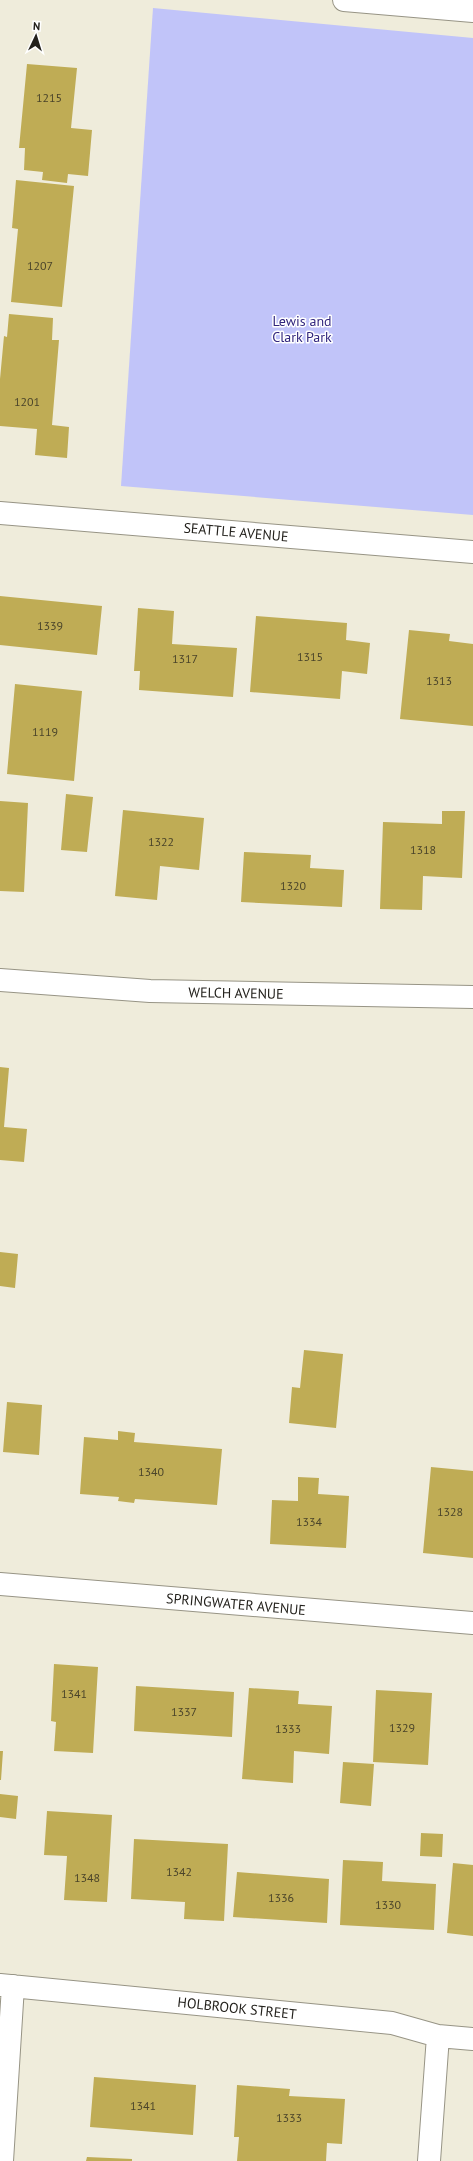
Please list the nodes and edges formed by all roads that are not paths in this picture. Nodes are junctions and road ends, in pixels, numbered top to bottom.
1 (344, 0) edge
2 (380, 2) edge
3 (473, 11) edge
4 (0, 513) edge
5 (473, 552) edge
6 (0, 980) edge
7 (473, 997) edge
8 (0, 1584) edge
9 (473, 1623) edge
10 (6, 1986) edge
11 (438, 2036) junction
12 (473, 2039) edge
13 (2, 2161) edge
14 (429, 2161) edge

1 - 2 street
2 - 3 street
4 - 5 street, SEATTLE AVENUE
6 - 7 street, WELCH AVENUE
8 - 9 street, SPRINGWATER AVENUE
10 - 11 street, HOLBROOK STREET
10 - 13 street
11 - 12 street, HOLBROOK STREET
11 - 14 street

